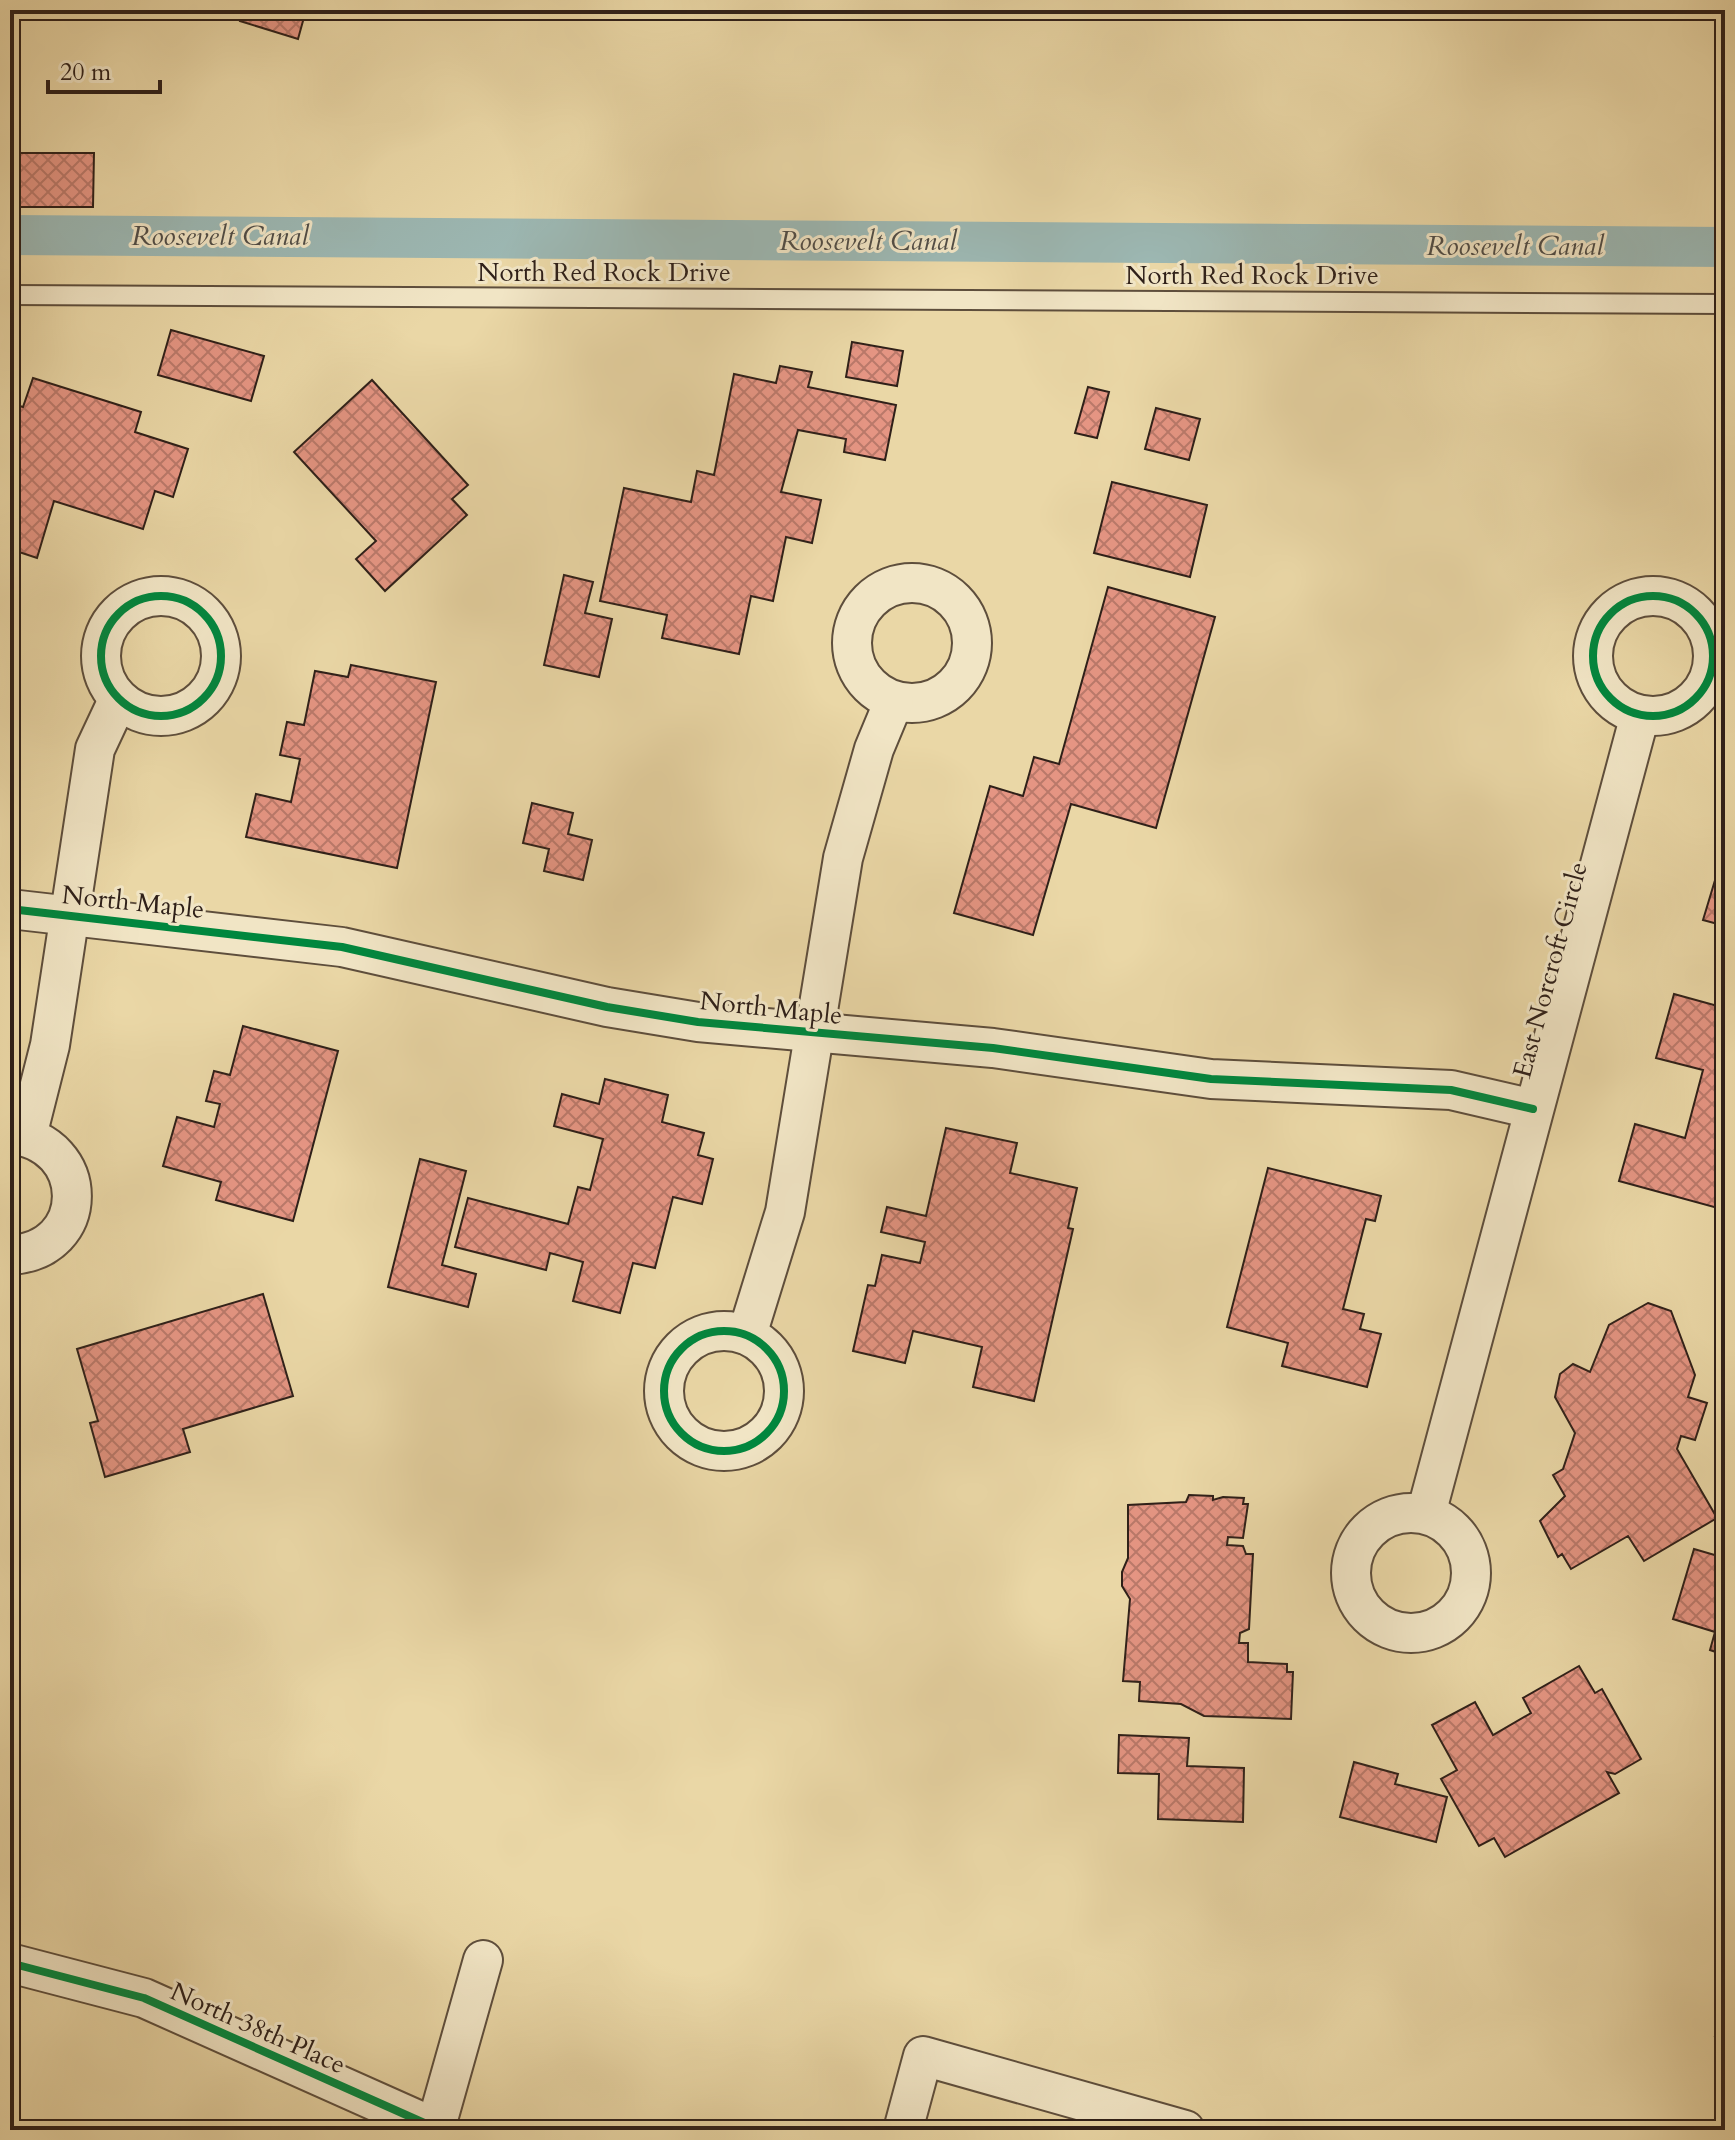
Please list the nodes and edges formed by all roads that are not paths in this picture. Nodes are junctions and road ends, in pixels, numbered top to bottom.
1 (10, 295) edge
2 (1725, 304) edge
3 (118, 700) dead end
4 (894, 701) dead end
5 (1640, 715) dead end
6 (10, 909) edge
7 (68, 915) junction
8 (813, 1032) junction
9 (1533, 1109) junction
10 (19, 1135) edge
11 (10, 1255) edge
12 (747, 1335) dead end
13 (1426, 1514) dead end
14 (483, 1960) dead end
15 (10, 1963) edge
16 (437, 2129) edge
17 (903, 2130) edge
18 (1185, 2130) edge

1 - 2 lane, North Red Rock Drive
3 - 7 street
4 - 8 street
5 - 9 street, East Norcroft Circle
6 - 7 street, North Maple
7 - 8 street, North Maple
7 - 10 street
8 - 9 street, North Maple
8 - 12 street
9 - 13 street, East Norcroft Circle
10 - 11 street
14 - 16 street
15 - 16 street, North 38th Place
17 - 18 street

